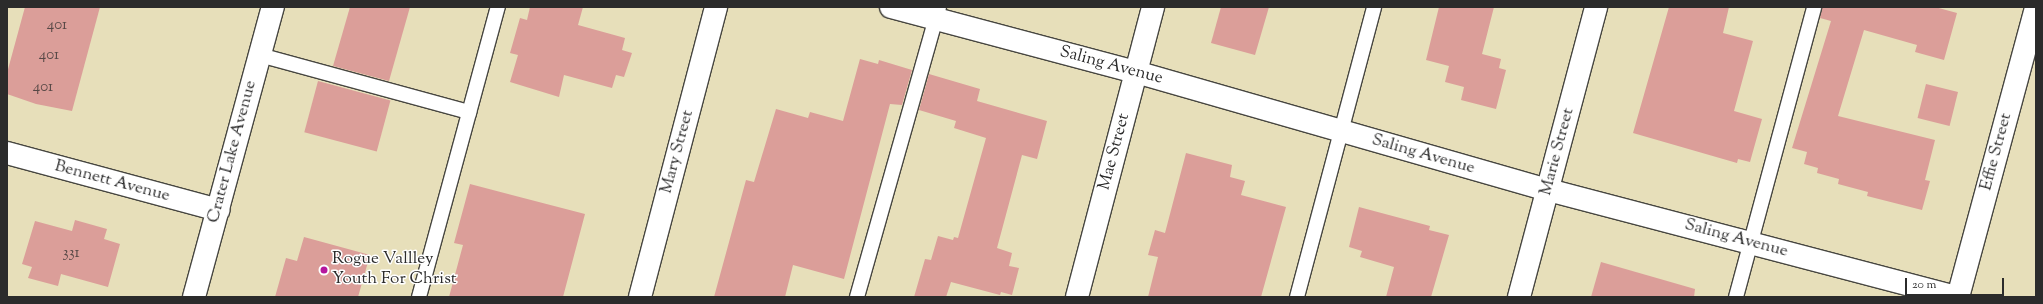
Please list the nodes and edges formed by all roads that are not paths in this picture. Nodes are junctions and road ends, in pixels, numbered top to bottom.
1 (273, 7) edge
2 (498, 7) edge
3 (716, 7) edge
4 (891, 7) edge
5 (1153, 7) edge
6 (1374, 7) edge
7 (1596, 7) edge
8 (1814, 7) edge
9 (2036, 7) edge
10 (938, 13) edge
11 (260, 55) junction
12 (1136, 72) junction
13 (469, 112) junction
14 (1341, 131) junction
15 (7, 153) edge
16 (1548, 190) junction
17 (218, 210) junction
18 (1751, 243) junction
19 (194, 297) edge
20 (419, 297) edge
21 (640, 297) edge
22 (857, 297) edge
23 (1077, 297) edge
24 (1297, 297) edge
25 (1519, 297) edge
26 (1736, 297) edge
27 (1957, 297) edge

1 - 11 street, Crater Lake Avenue
2 - 13 lane
3 - 21 street, Mary Street
4 - 10 street, Saling Avenue
5 - 12 street, Mae Street
6 - 14 lane
7 - 16 street, Marie Street
8 - 18 lane
9 - 27 street, Effie Street
10 - 12 street, Saling Avenue
10 - 22 lane
11 - 13 lane
11 - 17 street, Crater Lake Avenue
12 - 14 street, Saling Avenue
12 - 23 street, Mae Street
13 - 20 lane
14 - 16 street, Saling Avenue
14 - 24 lane
15 - 17 street, Bennett Avenue
16 - 18 street, Saling Avenue
16 - 25 street, Marie Street
17 - 19 street, Crater Lake Avenue
18 - 26 lane
18 - 27 street, Saling Avenue

